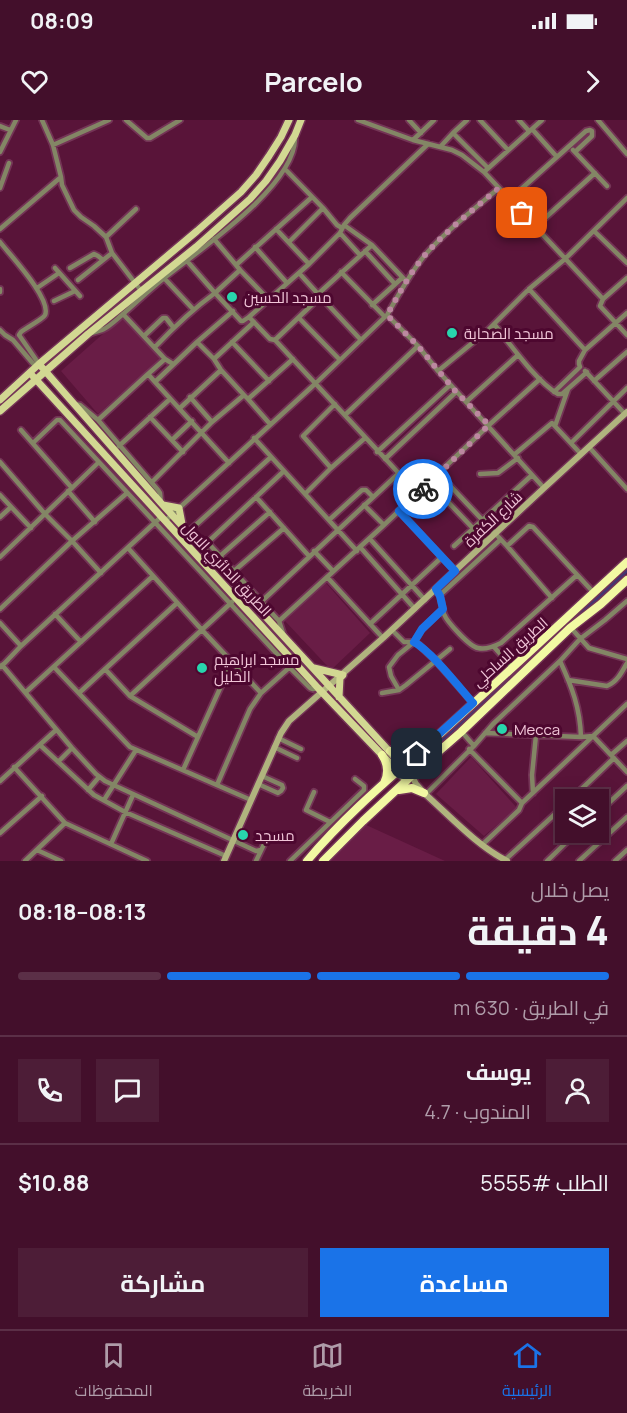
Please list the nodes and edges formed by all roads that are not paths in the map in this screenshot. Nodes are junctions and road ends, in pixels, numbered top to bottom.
1 (16, 120) edge
2 (42, 120) edge
3 (109, 120) edge
4 (126, 120) edge
5 (180, 120) edge
6 (289, 120) edge
7 (301, 120) edge
8 (358, 120) edge
9 (409, 120) edge
10 (434, 120) edge
11 (467, 120) edge
12 (480, 120) edge
13 (519, 120) edge
14 (542, 120) edge
15 (598, 120) edge
16 (0, 126) edge
17 (10, 130) junction
18 (531, 130) junction
19 (421, 133) junction
20 (453, 133) junction
21 (295, 135) junction
22 (413, 140) junction
23 (627, 143) edge
24 (428, 144) junction
25 (53, 145) junction
26 (441, 146) junction
27 (570, 146) junction
28 (622, 148) junction
29 (508, 150) junction
30 (0, 152) edge
31 (575, 152) junction
32 (627, 154) edge
33 (557, 157) junction
34 (9, 163) dead end
35 (285, 169) junction
36 (260, 170) junction
37 (486, 170) junction
38 (595, 173) junction
39 (61, 177) junction
40 (269, 177) junction
41 (607, 186) dead end
42 (0, 188) edge
43 (499, 188) junction
44 (312, 197) junction
45 (627, 198) edge
46 (510, 199) junction
47 (323, 208) junction
48 (136, 209) dead end
49 (212, 218) junction
50 (219, 226) junction
51 (535, 227) junction
52 (0, 229) edge
53 (276, 229) junction
54 (342, 229) junction
55 (594, 231) junction
56 (106, 237) junction
57 (214, 239) junction
58 (0, 242) edge
59 (289, 242) junction
60 (372, 245) junction
61 (255, 247) junction
62 (365, 251) junction
63 (112, 253) junction
64 (360, 255) junction
65 (565, 259) junction
66 (103, 260) junction
67 (80, 261) junction
68 (187, 261) junction
69 (627, 263) edge
70 (309, 264) junction
71 (236, 265) junction
72 (55, 268) dead end
73 (70, 268) dead end
74 (240, 270) junction
75 (88, 272) junction
76 (341, 272) junction
77 (59, 273) junction
78 (299, 273) junction
79 (164, 278) junction
80 (627, 278) edge
81 (78, 280) dead end
82 (404, 280) junction
83 (134, 283) junction
84 (287, 284) junction
85 (395, 284) junction
86 (38, 288) junction
87 (529, 289) junction
88 (75, 291) junction
89 (142, 292) junction
90 (215, 293) junction
91 (320, 295) junction
92 (80, 296) dead end
93 (603, 298) junction
94 (268, 299) junction
95 (54, 301) dead end
96 (372, 305) junction
97 (193, 309) junction
98 (233, 311) junction
99 (627, 313) edge
100 (123, 314) junction
101 (386, 316) junction
102 (249, 317) junction
103 (299, 318) junction
104 (90, 321) junction
105 (254, 322) junction
106 (616, 322) junction
107 (494, 324) junction
108 (173, 327) junction
109 (96, 328) junction
110 (0, 330) edge
111 (88, 334) junction
112 (627, 335) edge
113 (144, 336) junction
114 (275, 340) junction
115 (361, 340) junction
116 (197, 342) junction
117 (232, 342) junction
118 (418, 346) junction
119 (155, 347) junction
120 (585, 350) junction
121 (627, 352) edge
122 (518, 355) junction
123 (165, 359) junction
124 (214, 359) junction
125 (293, 359) junction
126 (340, 360) junction
127 (57, 361) junction
128 (173, 364) junction
129 (38, 365) junction
130 (580, 367) junction
131 (221, 370) junction
132 (438, 370) junction
133 (45, 371) junction
134 (587, 372) junction
135 (30, 373) junction
136 (148, 374) junction
137 (36, 379) junction
138 (540, 379) junction
139 (269, 381) junction
140 (594, 381) junction
141 (155, 382) junction
142 (315, 383) junction
143 (450, 385) junction
144 (57, 387) junction
145 (627, 388) edge
146 (568, 389) junction
147 (456, 392) junction
148 (554, 392) junction
149 (190, 397) junction
150 (246, 397) junction
151 (170, 399) junction
152 (0, 400) edge
153 (613, 401) junction
154 (466, 402) junction
155 (73, 404) junction
156 (335, 405) junction
157 (180, 408) junction
158 (0, 411) edge
159 (626, 413) edge
160 (345, 415) junction
161 (150, 417) junction
162 (98, 420) junction
163 (192, 421) junction
164 (212, 422) junction
165 (270, 424) junction
166 (489, 425) junction
167 (555, 426) junction
168 (21, 430) dead end
169 (202, 433) junction
170 (254, 438) junction
171 (365, 438) junction
172 (172, 440) junction
173 (33, 443) junction
174 (571, 443) junction
175 (119, 446) junction
176 (589, 447) junction
177 (183, 452) junction
178 (378, 452) junction
179 (581, 454) junction
180 (516, 456) junction
181 (271, 458) junction
182 (385, 459) junction
183 (0, 462) edge
184 (99, 462) junction
185 (229, 463) junction
186 (332, 468) junction
187 (284, 471) junction
188 (398, 474) junction
189 (439, 474) junction
190 (480, 474) dead end
191 (532, 475) junction
192 (152, 482) junction
193 (430, 483) junction
194 (544, 488) junction
195 (627, 489) edge
196 (70, 490) junction
197 (127, 493) junction
198 (305, 494) junction
199 (418, 494) junction
200 (0, 495) edge
201 (256, 497) junction
202 (373, 497) junction
203 (162, 504) junction
204 (364, 505) junction
205 (11, 507) junction
206 (180, 508) junction
207 (399, 511) junction
208 (270, 512) junction
209 (45, 514) junction
210 (172, 515) junction
211 (0, 517) edge
212 (160, 520) junction
213 (328, 520) junction
214 (482, 520) junction
215 (95, 522) junction
216 (384, 525) junction
217 (31, 528) junction
218 (284, 528) junction
219 (473, 529) junction
220 (338, 530) junction
221 (188, 532) junction
222 (495, 534) junction
223 (370, 539) junction
224 (500, 540) junction
225 (72, 541) junction
226 (209, 541) junction
227 (486, 542) junction
228 (454, 546) dead end
229 (507, 546) junction
230 (128, 548) junction
231 (358, 549) junction
232 (314, 551) junction
233 (220, 556) junction
234 (309, 556) junction
235 (0, 557) edge
236 (442, 557) junction
237 (627, 562) edge
238 (234, 571) junction
239 (333, 571) junction
240 (455, 571) junction
241 (101, 573) junction
242 (577, 575) junction
243 (153, 576) junction
244 (327, 577) junction
245 (627, 580) edge
246 (411, 585) junction
247 (436, 589) junction
248 (242, 592) junction
249 (594, 593) junction
250 (402, 594) junction
251 (440, 596) junction
252 (552, 598) junction
253 (425, 600) junction
254 (233, 601) junction
255 (262, 601) junction
256 (627, 601) edge
257 (177, 603) junction
258 (0, 608) edge
259 (415, 609) junction
260 (443, 609) junction
261 (55, 614) junction
262 (279, 621) junction
263 (0, 622) edge
264 (370, 624) junction
265 (570, 628) junction
266 (202, 630) junction
267 (392, 630) junction
268 (285, 638) junction
269 (383, 639) junction
270 (580, 639) junction
271 (81, 642) junction
272 (414, 642) junction
273 (21, 646) junction
274 (494, 647) junction
275 (450, 649) dead end
276 (436, 661) junction
277 (560, 661) junction
278 (627, 661) edge
279 (232, 662) junction
280 (292, 665) junction
281 (1, 666) edge
282 (54, 667) junction
283 (311, 667) junction
284 (513, 668) junction
285 (105, 669) junction
286 (343, 675) junction
287 (568, 680) junction
288 (330, 686) junction
289 (320, 690) junction
290 (399, 690) junction
291 (26, 692) junction
292 (79, 693) junction
293 (261, 693) junction
294 (382, 693) dead end
295 (130, 696) junction
296 (339, 696) junction
297 (473, 703) junction
298 (627, 704) edge
299 (56, 730) junction
300 (461, 732) junction
301 (485, 733) junction
302 (536, 735) junction
303 (593, 736) junction
304 (198, 737) junction
305 (582, 737) junction
306 (281, 740) junction
307 (627, 741) edge
308 (40, 745) junction
309 (72, 748) junction
310 (472, 748) junction
311 (277, 749) junction
312 (301, 749) dead end
313 (136, 750) junction
314 (390, 751) junction
315 (417, 754) junction
316 (382, 755) junction
317 (613, 757) junction
318 (297, 758) dead end
319 (58, 762) junction
320 (422, 766) junction
321 (14, 767) junction
322 (401, 769) junction
323 (183, 770) junction
324 (627, 772) edge
325 (262, 776) junction
326 (99, 777) junction
327 (354, 779) dead end
328 (0, 780) edge
329 (412, 780) junction
330 (258, 784) junction
331 (112, 785) junction
332 (217, 785) junction
333 (383, 785) junction
334 (627, 786) edge
335 (581, 789) edge
336 (88, 790) junction
337 (314, 792) dead end
338 (396, 792) junction
339 (533, 793) junction
340 (425, 794) junction
341 (134, 795) junction
342 (42, 796) junction
343 (104, 800) junction
344 (251, 800) junction
345 (522, 803) junction
346 (609, 803) edge
347 (125, 812) junction
348 (555, 814) edge
349 (627, 817) edge
350 (65, 822) junction
351 (330, 822) junction
352 (0, 833) edge
353 (268, 836) dead end
354 (327, 839) junction
355 (233, 840) junction
356 (566, 843) edge
357 (111, 844) junction
358 (483, 844) junction
359 (335, 849) junction
360 (37, 850) junction
361 (261, 850) junction
362 (627, 850) edge
363 (225, 859) edge
364 (144, 860) edge
365 (316, 860) edge
366 (25, 861) edge
367 (61, 861) edge
368 (256, 861) edge
369 (290, 861) edge
370 (506, 861) edge
371 (547, 861) edge
372 (579, 861) edge
373 (615, 861) edge

1 - 17 street
2 - 25 street
3 - 25 street
4 - 5 street
6 - 36 main road
7 - 21 main road
8 - 22 street
9 - 19 street
10 - 19 street
11 - 20 street
12 - 29 street
13 - 18 street
14 - 18 street
15 - 28 street
16 - 17 street
17 - 30 street
18 - 29 street
18 - 33 street
19 - 22 street
20 - 26 street
20 - 37 street
21 - 35 street
21 - 40 main road
22 - 24 street
23 - 28 street
24 - 26 street
24 - 54 street
25 - 39 street
26 - 37 street
27 - 31 street
27 - 31 street
27 - 33 street
28 - 32 street
29 - 37 street
31 - 38 street
33 - 46 street
34 - 42 street
35 - 44 street
35 - 57 street
36 - 40 main road
36 - 49 main road
37 - 43 street
38 - 41 street
38 - 51 street
39 - 52 street
39 - 56 street
40 - 50 main road
43 - 46 street
43 - 82 street
44 - 47 street
44 - 53 street
45 - 55 street
46 - 51 street
47 - 54 street
47 - 59 street
48 - 56 street
49 - 50 main road
49 - 83 main road
50 - 89 main road
51 - 65 street
53 - 59 street
53 - 61 street
54 - 60 street
54 - 64 street
54 - 70 street
55 - 65 street
55 - 69 street
56 - 63 street
57 - 68 street
57 - 71 street
58 - 86 street
59 - 70 street
60 - 62 street
60 - 82 street
61 - 71 street
61 - 84 street
62 - 64 street
62 - 85 street
63 - 66 street
63 - 83 street
64 - 76 street
65 - 87 street
65 - 93 street
66 - 67 street
66 - 75 street
67 - 73 street
67 - 75 street
68 - 79 street
68 - 90 street
70 - 78 street
71 - 74 street
72 - 77 street
74 - 90 street
74 - 94 street
75 - 81 street
76 - 91 street
76 - 96 street
77 - 86 street
77 - 88 street
78 - 84 street
78 - 91 street
79 - 97 street
79 - 100 street
80 - 93 street
82 - 85 street
82 - 101 street
83 - 89 street
83 - 104 main road
84 - 94 street
85 - 96 street
86 - 129 street
87 - 107 street
87 - 120 street
88 - 92 street
88 - 95 street
89 - 109 main road
90 - 97 street
90 - 98 street
91 - 103 street
91 - 115 street
93 - 106 street
94 - 102 street
96 - 101 street
97 - 108 street
98 - 102 street
98 - 116 street
99 - 106 street
100 - 111 street
100 - 113 street
101 - 115 street
101 - 118 street
102 - 105 street
103 - 114 street
103 - 126 street
104 - 109 main road
104 - 129 main road
105 - 114 street
105 - 117 street
106 - 112 street
106 - 120 street
107 - 122 street
107 - 132 street
108 - 113 street
108 - 119 street
109 - 111 main road
110 - 129 street
111 - 127 main road
113 - 119 street
114 - 125 street
115 - 126 street
116 - 124 street
116 - 128 street
117 - 124 street
117 - 139 street
118 - 132 street
118 - 160 street
119 - 123 street
120 - 130 street
121 - 140 street
122 - 138 street
122 - 154 street
123 - 128 street
123 - 136 street
124 - 131 street
125 - 139 street
125 - 142 street
126 - 142 street
127 - 133 main road
127 - 144 main road
128 - 141 street
129 - 133 main road, الطريق الدائري الاول
129 - 135 main road
130 - 134 street
130 - 148 street
131 - 149 street
131 - 150 street
132 - 143 street
133 - 137 main road
133 - 144 main road, الطريق الدائري الاول
134 - 140 street
134 - 146 street
135 - 137 main road, الطريق الدائري الاول
135 - 152 main road
136 - 141 street
136 - 162 street
137 - 158 main road
137 - 212 main road, الطريق الدائري الاول
138 - 148 street
138 - 166 street
139 - 150 street
140 - 153 street
141 - 151 street
142 - 156 street
142 - 165 street
143 - 147 street
143 - 178 street
144 - 155 main road, الطريق الدائري الاول
145 - 153 street
146 - 148 street
146 - 167 street
147 - 154 street
147 - 182 street
149 - 157 street
149 - 164 street
150 - 164 street
150 - 165 street
151 - 157 street
151 - 161 street
153 - 159 street
153 - 174 street
154 - 166 street
155 - 162 street
155 - 203 main road, الطريق الدائري الاول
156 - 160 street
156 - 186 street
157 - 163 street
159 - 176 street, شارع الكفرة
160 - 171 street
161 - 172 street
161 - 175 street
162 - 175 street
163 - 169 street
163 - 172 street
164 - 169 street
165 - 170 street
166 - 180 street
166 - 189 street
167 - 174 street
167 - 180 street
168 - 173 street
169 - 177 street
169 - 185 street
170 - 181 street
170 - 185 street
171 - 178 street
171 - 186 street
172 - 177 street
173 - 184 street
173 - 196 street
174 - 179 street
175 - 192 street
176 - 179 street, شارع الكفرة
176 - 195 street
177 - 192 street
178 - 182 street
179 - 194 street, شارع الكفرة
180 - 190 street
180 - 191 street
181 - 187 street
181 - 221 street
182 - 188 street
183 - 209 street
184 - 196 street
184 - 197 street
185 - 206 street
186 - 198 street
187 - 198 street
187 - 201 street
188 - 199 street
188 - 202 street
189 - 193 street
189 - 214 street
191 - 194 street
191 - 214 street
192 - 203 street
193 - 199 street
193 - 219 street
194 - 222 street, شارع الكفرة
196 - 209 street
196 - 215 street
197 - 212 street
197 - 215 street
198 - 213 street
199 - 207 street
200 - 205 street
201 - 208 street
201 - 226 street
202 - 204 street
202 - 213 street
203 - 206 main road
203 - 210 main road, الطريق الدائري الاول
204 - 216 street
204 - 220 street
205 - 211 street
205 - 217 street
206 - 210 street
206 - 221 main road
207 - 216 street
207 - 236 street
208 - 218 street
208 - 233 street
209 - 217 street
209 - 225 street
210 - 212 street
210 - 221 main road, الطريق الدائري الاول
212 - 230 street
212 - 254 main road, الطريق الدائري الاول
213 - 220 street
214 - 219 street
214 - 222 street
215 - 225 street
216 - 223 street
217 - 235 street
218 - 234 street
218 - 238 street
219 - 227 street
219 - 228 street
220 - 231 street
220 - 232 street
221 - 226 street
221 - 248 main road, الطريق الدائري الاول
222 - 224 street
222 - 227 street, شارع الكفرة
223 - 231 street
223 - 246 street
224 - 229 street
224 - 251 street
225 - 241 street
225 - 258 street
226 - 233 street
227 - 240 street, شارع الكفرة
229 - 242 street
229 - 252 street
230 - 241 street
230 - 243 street
231 - 239 street
231 - 250 street
232 - 234 street
232 - 239 street
233 - 238 street
234 - 255 street
236 - 240 street
236 - 246 street
237 - 249 highway, الطريق الساحلي
238 - 255 street
239 - 244 street
240 - 247 street, شارع الكفرة
241 - 261 street
242 - 249 street
242 - 252 street
243 - 257 street
243 - 271 street
244 - 262 street
244 - 264 street
245 - 265 highway
246 - 250 street
246 - 253 street
247 - 251 street
247 - 253 street, شارع الكفرة
248 - 254 street
248 - 268 main road, الطريق الدائري الاول
249 - 284 highway, الطريق الساحلي
250 - 259 street
250 - 264 street
251 - 260 street
252 - 274 street
253 - 259 street, شارع الكفرة
254 - 266 street
254 - 280 main road, الطريق الدائري الاول
255 - 262 street
256 - 270 street
257 - 266 street
257 - 285 street
259 - 267 street, شارع الكفرة
260 - 272 street
260 - 274 street
261 - 271 street
261 - 273 street
262 - 268 street
263 - 273 street
264 - 269 street
265 - 270 street
265 - 300 highway
266 - 279 street
266 - 295 street
267 - 269 street, شارع الكفرة
267 - 272 street
268 - 283 main road, الطريق الدائري الاول
269 - 286 street, شارع الكفرة
270 - 277 street
270 - 278 street
271 - 282 street
272 - 276 street
272 - 290 street
273 - 281 street
274 - 284 street
275 - 276 street
276 - 290 street
276 - 297 street
277 - 287 street
277 - 301 street
278 - 287 street
279 - 293 street
279 - 304 street
280 - 289 main road, الطريق الدائري الاول
280 - 293 street
281 - 291 street
282 - 291 street
282 - 292 street
283 - 286 main road
283 - 288 main road, الطريق الدائري الاول
284 - 297 highway, الطريق الساحلي
285 - 292 street
285 - 295 street
286 - 288 street, شارع الكفرة
286 - 296 main road
287 - 305 street
288 - 289 street, شارع الكفرة
288 - 296 main road, الطريق الدائري الاول
289 - 306 street, شارع الكفرة
289 - 316 main road, الطريق الدائري الاول
290 - 294 street
291 - 299 street
292 - 313 street
293 - 332 street
295 - 304 street
296 - 314 main road, الطريق الدائري الاول
297 - 315 highway, الطريق الساحلي
298 - 303 street
299 - 308 street
299 - 309 street
300 - 310 street
300 - 320 highway
301 - 302 street
301 - 310 street
302 - 305 street
302 - 339 street
303 - 305 street
303 - 317 street
303 - 339 street
304 - 323 street
306 - 311 street, شارع الكفرة
306 - 312 street
307 - 317 street
308 - 319 street
308 - 321 street
309 - 319 street
309 - 326 street
310 - 340 street
310 - 345 street
311 - 318 street
311 - 325 street, شارع الكفرة
313 - 323 street
313 - 331 street
314 - 315 highway
314 - 322 main road, الطريق الدائري الاول
315 - 322 highway, الطريق الساحلي
316 - 322 main road, الطريق الدائري الاول
316 - 333 highway
317 - 324 street
317 - 335 street
319 - 336 street
320 - 329 highway
320 - 340 highway
321 - 328 street
321 - 342 street
322 - 329 main road, الطريق الدائري الاول
322 - 333 highway, الطريق الساحلي
323 - 332 street
325 - 330 street, شارع الكفرة
325 - 330 street
326 - 331 street
326 - 336 street
327 - 351 street
329 - 338 highway
329 - 340 street
330 - 344 street, شارع الكفرة
331 - 341 street
331 - 343 street
332 - 344 street
333 - 354 highway, الطريق الساحلي
334 - 346 street
336 - 343 street
337 - 351 street
338 - 340 highway
338 - 359 highway
339 - 345 street
340 - 358 street
341 - 347 street
341 - 355 street
342 - 350 street
342 - 352 street
343 - 347 street
344 - 355 street, شارع الكفرة
345 - 358 street
347 - 357 street
347 - 363 street
348 - 370 street
349 - 372 street
350 - 357 street
350 - 360 street
351 - 369 street
353 - 361 street
354 - 359 highway
354 - 365 highway, الطريق الساحلي
355 - 361 street
355 - 363 street, شارع الكفرة
356 - 371 street
357 - 364 street
358 - 370 street
359 - 365 highway
360 - 366 street
360 - 367 street
361 - 368 street
362 - 373 street

